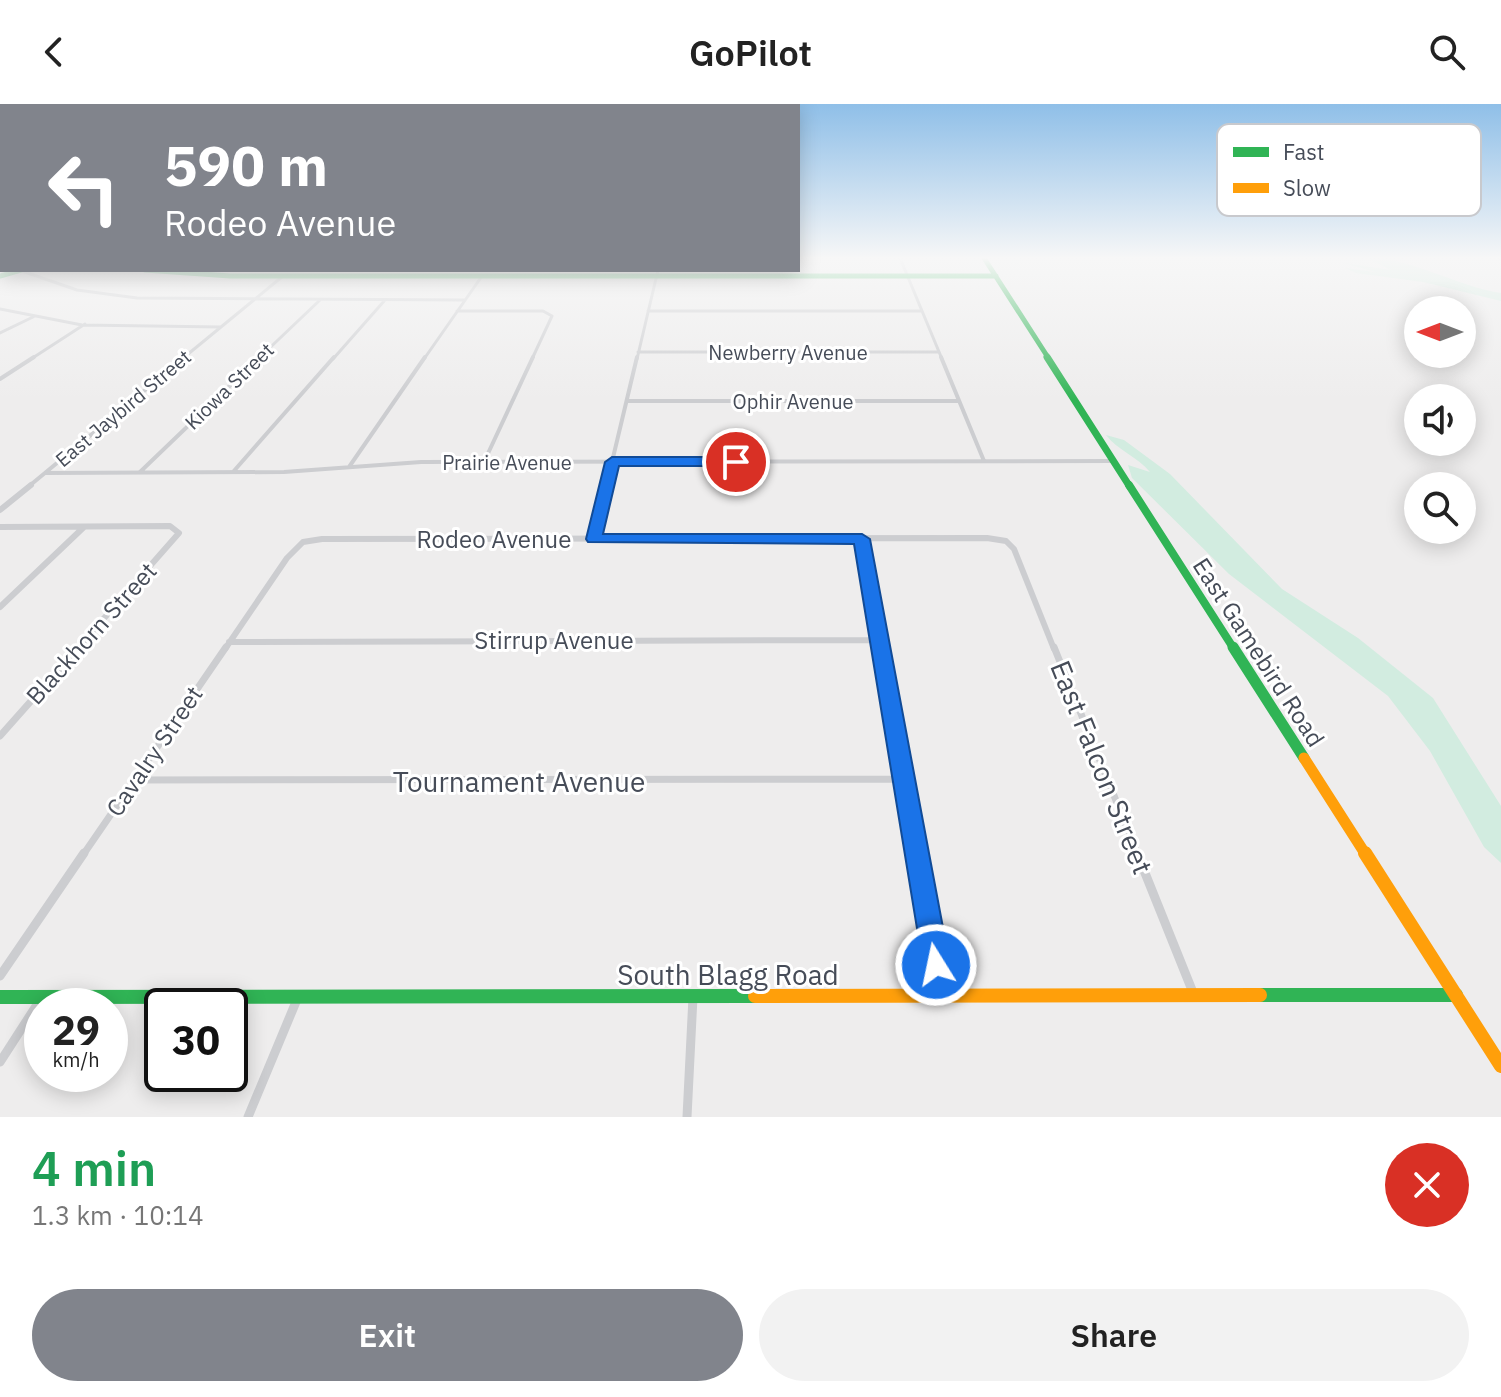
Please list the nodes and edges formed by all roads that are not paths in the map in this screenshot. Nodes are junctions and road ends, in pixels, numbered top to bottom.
1 (248, 305) edge
2 (314, 305) edge
3 (380, 305) edge
4 (461, 305) edge
5 (649, 305) edge
6 (920, 305) edge
7 (1015, 305) edge
8 (0, 309) edge
9 (457, 311) junction
10 (648, 311) junction
11 (922, 311) junction
12 (33, 317) junction
13 (85, 324) junction
14 (221, 327) junction
15 (0, 333) edge
16 (638, 352) junction
17 (939, 352) junction
18 (0, 379) edge
19 (627, 401) junction
20 (959, 401) junction
21 (984, 461) junction
22 (1114, 461) junction
23 (484, 462) junction
24 (612, 462) junction
25 (349, 467) junction
26 (233, 472) junction
27 (45, 473) junction
28 (139, 473) junction
29 (0, 510) edge
30 (0, 527) edge
31 (84, 527) junction
32 (318, 539) joint
33 (594, 539) junction
34 (862, 539) junction
35 (1006, 541) joint
36 (0, 607) edge
37 (879, 640) junction
38 (229, 642) junction
39 (0, 736) edge
40 (903, 779) junction
41 (134, 780) junction
42 (0, 976) edge
43 (1194, 995) junction
44 (1456, 995) junction
45 (693, 996) junction
46 (942, 996) junction
47 (0, 997) edge
48 (24, 997) edge
49 (128, 997) edge
50 (298, 997) junction
51 (24, 1025) edge
52 (0, 1062) edge
53 (1501, 1066) edge
54 (248, 1117) edge
55 (687, 1117) edge

1 - 14 street, East Jaybird Street
2 - 28 street, Kiowa Street
3 - 26 street
4 - 9 street
5 - 10 street
6 - 11 street
7 - 22 main road, East Gamebird Road
8 - 12 street
9 - 23 street
9 - 25 street
10 - 11 street
10 - 16 street
11 - 17 street
12 - 13 street
12 - 15 street
13 - 14 street
13 - 18 street
14 - 27 street, East Jaybird Street
16 - 17 street, Newberry Avenue
16 - 19 street
17 - 20 street
19 - 20 street, Ophir Avenue
19 - 24 street
20 - 21 street
21 - 22 street, Prairie Avenue
21 - 24 street, Prairie Avenue
22 - 44 main road, East Gamebird Road
23 - 24 street, Prairie Avenue
23 - 25 street, Prairie Avenue
24 - 33 street
25 - 26 street, Prairie Avenue
26 - 28 street, Prairie Avenue
27 - 28 street, Prairie Avenue
27 - 29 street, East Jaybird Street
30 - 31 street
31 - 36 street
31 - 39 street, Blackhorn Street
32 - 33 street, Rodeo Avenue
32 - 38 street, Cavalry Street
33 - 34 street, Rodeo Avenue
34 - 35 street, Rodeo Avenue
34 - 37 street
35 - 43 street, East Falcon Street
37 - 38 street, Stirrup Avenue
37 - 40 street
38 - 41 street, Cavalry Street
40 - 41 street, Tournament Avenue
40 - 46 street
41 - 42 street, Cavalry Street
43 - 44 main road, South Blagg Road
43 - 46 main road, South Blagg Road
44 - 53 main road, East Gamebird Road
45 - 46 main road, South Blagg Road
45 - 50 main road, South Blagg Road
45 - 55 street
47 - 48 main road, South Blagg Road
49 - 50 main road, South Blagg Road
50 - 54 street
51 - 52 street

